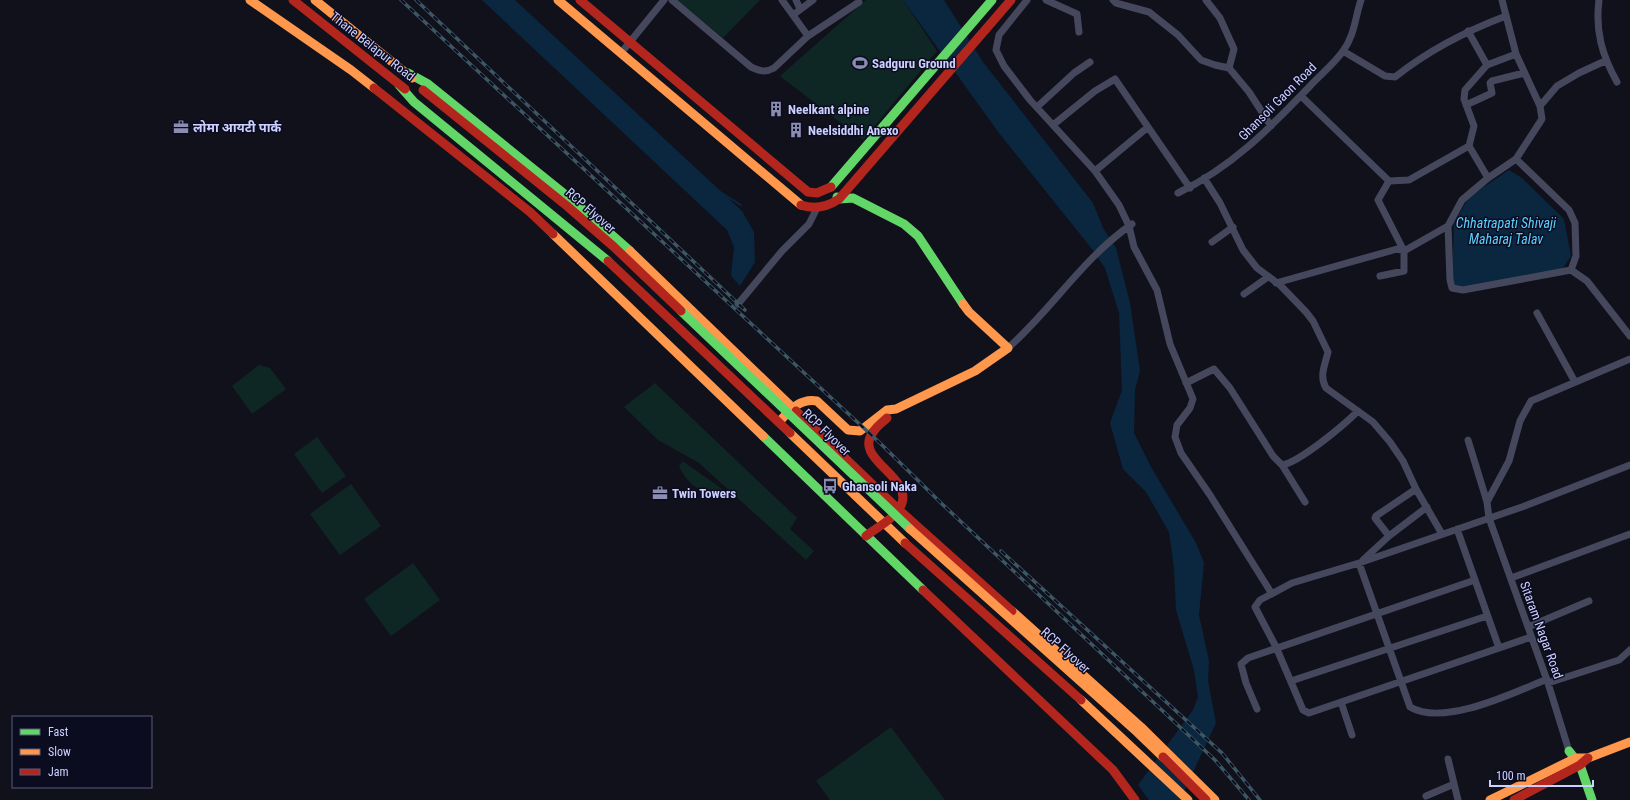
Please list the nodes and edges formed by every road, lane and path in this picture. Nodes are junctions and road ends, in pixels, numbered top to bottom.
1 (250, 0) edge
2 (293, 0) edge
3 (316, 0) edge
4 (558, 0) edge
5 (580, 0) edge
6 (664, 0) edge
7 (672, 0) edge
8 (782, 0) edge
9 (796, 0) edge
10 (814, 0) edge
11 (992, 0) edge
12 (1011, 0) edge
13 (1027, 0) edge
14 (1046, 0) edge
15 (1113, 0) edge
16 (1206, 0) edge
17 (1361, 0) edge
18 (1502, 0) edge
19 (1599, 0) edge
20 (859, 2) dead end
21 (800, 9) junction
22 (982, 12) junction
23 (793, 15) junction
24 (1506, 16) junction
25 (992, 21) junction
26 (1468, 31) junction
27 (1079, 32) dead end
28 (808, 36) junction
29 (630, 42) junction
30 (1343, 51) junction
31 (621, 54) junction
32 (1516, 54) junction
33 (1605, 61) junction
34 (1090, 62) dead end
35 (1487, 65) junction
36 (1229, 68) junction
37 (1524, 72) junction
38 (408, 73) junction
39 (1617, 82) dead end
40 (398, 85) junction
41 (421, 94) junction
42 (1301, 96) junction
43 (1466, 104) junction
44 (1540, 106) junction
45 (1037, 107) junction
46 (1054, 125) junction
47 (1271, 126) junction
48 (1148, 127) junction
49 (1469, 146) junction
50 (1516, 159) junction
51 (1095, 171) junction
52 (1204, 178) junction
53 (1488, 178) junction
54 (1389, 181) junction
55 (1190, 188) junction
56 (828, 189) junction
57 (1178, 193) dead end
58 (838, 199) junction
59 (817, 208) junction
60 (1131, 225) junction
61 (1448, 226) junction
62 (1233, 227) junction
63 (1212, 242) dead end
64 (1400, 250) junction
65 (1570, 270) junction
66 (1380, 276) dead end
67 (1268, 277) junction
68 (1276, 283) junction
69 (1244, 294) dead end
70 (738, 304) dead end
71 (1537, 313) dead end
72 (1630, 336) edge
73 (1008, 348) junction
74 (1630, 359) edge
75 (1575, 382) junction
76 (1186, 383) junction
77 (792, 408) junction
78 (896, 409) junction
79 (1358, 411) junction
80 (779, 422) junction
81 (1468, 440) dead end
82 (1282, 465) junction
83 (1630, 465) edge
84 (1416, 489) junction
85 (1304, 502) dead end
86 (1487, 502) junction
87 (1427, 508) junction
88 (898, 509) junction
89 (1489, 518) junction
90 (883, 523) junction
91 (1457, 529) junction
92 (1442, 534) junction
93 (866, 536) junction
94 (1389, 536) junction
95 (1629, 537) edge
96 (1359, 563) junction
97 (1511, 578) junction
98 (1475, 580) junction
99 (1272, 594) junction
100 (1589, 601) dead end
101 (1377, 614) junction
102 (1487, 616) junction
103 (1528, 626) junction
104 (1531, 637) junction
105 (1276, 647) junction
106 (1389, 648) junction
107 (1498, 648) junction
108 (1630, 650) edge
109 (1291, 681) junction
110 (1547, 681) junction
111 (1400, 682) junction
112 (1341, 702) junction
113 (1257, 709) dead end
114 (1352, 735) dead end
115 (1630, 742) edge
116 (1448, 759) dead end
117 (1574, 761) junction
118 (1454, 784) junction
119 (1426, 796) dead end
120 (1527, 797) edge
121 (1135, 800) edge
122 (1188, 800) edge
123 (1197, 800) edge
124 (1206, 800) edge
125 (1215, 800) edge
126 (1458, 800) edge
127 (1490, 800) edge
128 (1514, 800) edge
129 (1584, 800) edge
130 (1592, 800) edge

1 - 93 main road
2 - 40 main road, Thane Belapur Road
3 - 38 main road, Thane Belapur Road
4 - 31 main road
5 - 29 main road
6 - 29 street
7 - 28 street
8 - 23 street
9 - 21 street
10 - 21 street
11 - 22 main road
12 - 25 main road
13 - 45 street
14 - 27 street
15 - 36 street
16 - 36 street
17 - 30 street, Ghansoli Gaon Road
18 - 24 street
19 - 33 street
20 - 28 street
21 - 23 street
22 - 25 main road
22 - 56 main road
23 - 28 street
24 - 26 street
24 - 32 street
25 - 58 main road
26 - 30 street
26 - 35 street
29 - 31 street
29 - 56 main road
30 - 42 street, Ghansoli Gaon Road
31 - 59 main road
32 - 35 street
32 - 37 street
33 - 39 street
33 - 44 street
34 - 45 street
35 - 43 street
36 - 47 street
37 - 43 street
37 - 44 street
38 - 41 main road, Thane Belapur Road
38 - 77 main road
40 - 41 main road, Thane Belapur Road
40 - 80 main road
41 - 123 main road, RCP Flyover
41 - 124 main road, RCP Flyover, bridge
42 - 47 street, Ghansoli Gaon Road
42 - 54 street
43 - 49 street
44 - 50 street
45 - 46 street
46 - 48 street
46 - 51 street
47 - 52 street, Ghansoli Gaon Road
48 - 51 street
48 - 55 street
49 - 53 street
49 - 54 street
50 - 53 street
50 - 65 street
51 - 60 street
52 - 55 street, Ghansoli Gaon Road
52 - 62 street
53 - 61 street
54 - 64 street
55 - 57 street, Ghansoli Gaon Road
56 - 58 main road
58 - 59 main road
58 - 73 main road
59 - 70 street
60 - 73 street
60 - 76 street
61 - 64 street
61 - 65 street
62 - 63 street
62 - 67 street
64 - 66 street
64 - 68 street
65 - 72 street
67 - 68 street
67 - 69 street
68 - 79 street
71 - 75 street
73 - 78 main road
74 - 75 street
75 - 86 street
76 - 82 street
76 - 99 street
77 - 78 main road
77 - 80 main road
77 - 88 main road
78 - 88 main road
79 - 82 street
79 - 84 street
80 - 90 main road
81 - 86 street, Sitaram Nagar Road
82 - 85 street
83 - 89 street
84 - 87 street
84 - 94 street
86 - 89 street, Sitaram Nagar Road
87 - 92 street
87 - 94 street
88 - 90 main road
88 - 125 main road
89 - 91 street
89 - 97 street, Sitaram Nagar Road
90 - 93 main road
90 - 122 main road
91 - 92 street
91 - 98 street
92 - 96 street
93 - 121 main road
94 - 96 street
95 - 97 street
96 - 99 street
96 - 101 street
97 - 103 street, Sitaram Nagar Road
98 - 101 street
98 - 102 street
99 - 105 street
100 - 103 street
101 - 105 street
101 - 106 street
102 - 106 street
102 - 107 street
103 - 104 street, Sitaram Nagar Road
104 - 107 street
104 - 110 street, Sitaram Nagar Road
105 - 109 street
105 - 113 street
106 - 109 street
106 - 111 street
107 - 111 street
108 - 110 street
109 - 112 street
110 - 111 street
110 - 117 street, Sitaram Nagar Road
111 - 112 street
112 - 114 street
115 - 117 main road
116 - 118 street
117 - 120 main road
117 - 127 main road
117 - 129 main road
117 - 130 main road
118 - 119 street
118 - 126 street
120 - 128 main road

